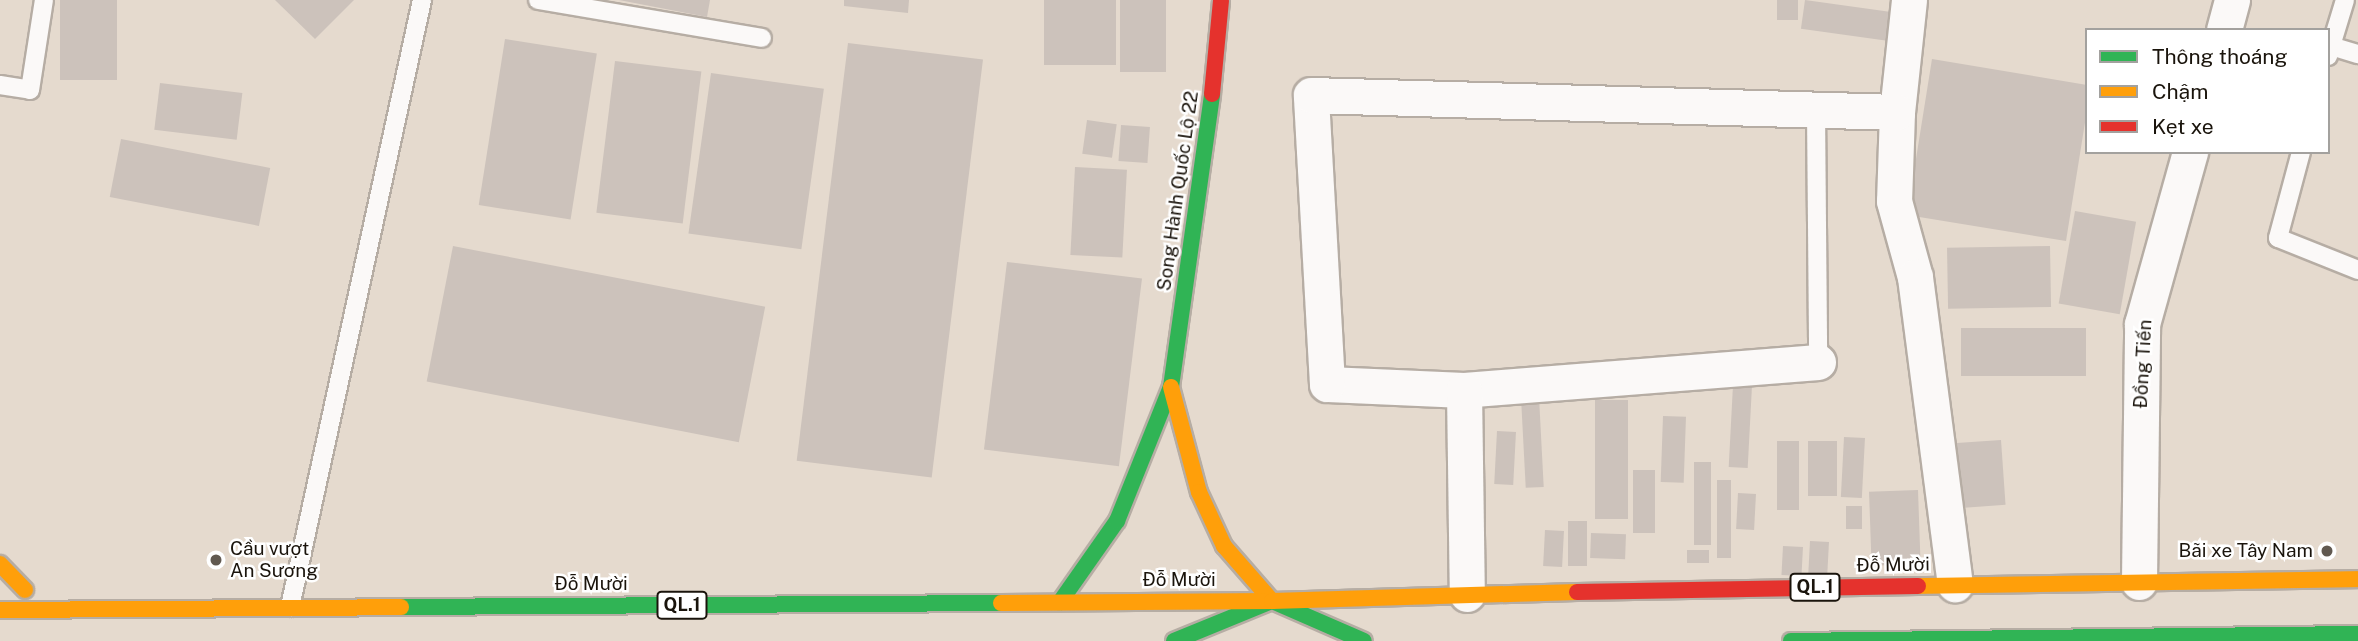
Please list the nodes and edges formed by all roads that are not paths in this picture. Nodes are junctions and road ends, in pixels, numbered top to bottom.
1 (44, 0) edge
2 (422, 0) edge
3 (538, 0) edge
4 (1221, 0) edge
5 (1909, 0) edge
6 (2232, 0) edge
7 (2345, 0) edge
8 (2225, 28) edge
9 (762, 38) dead end
10 (2330, 51) edge
11 (2358, 54) edge
12 (0, 85) edge
13 (1816, 110) junction
14 (1897, 112) junction
15 (2189, 154) edge
16 (2300, 154) edge
17 (2358, 270) edge
18 (1818, 362) joint
19 (1171, 387) junction
20 (1464, 390) junction
21 (0, 564) edge
22 (2358, 579) edge
23 (2139, 582) junction
24 (0, 583) edge
25 (1955, 584) junction
26 (24, 590) junction
27 (1467, 594) junction
28 (1272, 601) junction
29 (1060, 603) junction
30 (290, 607) junction
31 (92, 609) junction
32 (0, 610) edge
33 (74, 630) dead end
34 (2358, 634) edge
35 (1174, 641) edge
36 (1364, 641) edge
37 (1791, 641) edge

1 - 12 lane
2 - 30 lane
3 - 9 lane
4 - 19 main road, Song Hành Quốc Lộ 22
5 - 14 street
6 - 8 street
7 - 10 lane
10 - 11 lane
13 - 14 street
13 - 18 lane
13 - 20 street
14 - 25 street
15 - 23 street, Đồng Tiến
16 - 17 lane
18 - 20 street
19 - 28 main road
19 - 29 main road
20 - 27 street
21 - 26 main road
22 - 23 main road, Đỗ Mười / QL.1
23 - 25 main road, Đỗ Mười / QL.1
24 - 26 main road
25 - 27 main road, Đỗ Mười / QL.1
26 - 31 main road
27 - 28 main road, Đỗ Mười / QL.1
28 - 29 main road, Đỗ Mười / QL.1
28 - 35 main road
28 - 36 main road, QL.1
29 - 30 main road, Đỗ Mười / QL.1
30 - 31 main road, Đỗ Mười / QL.1
31 - 32 main road, Đỗ Mười / QL.1
31 - 33 main road
34 - 37 main road

